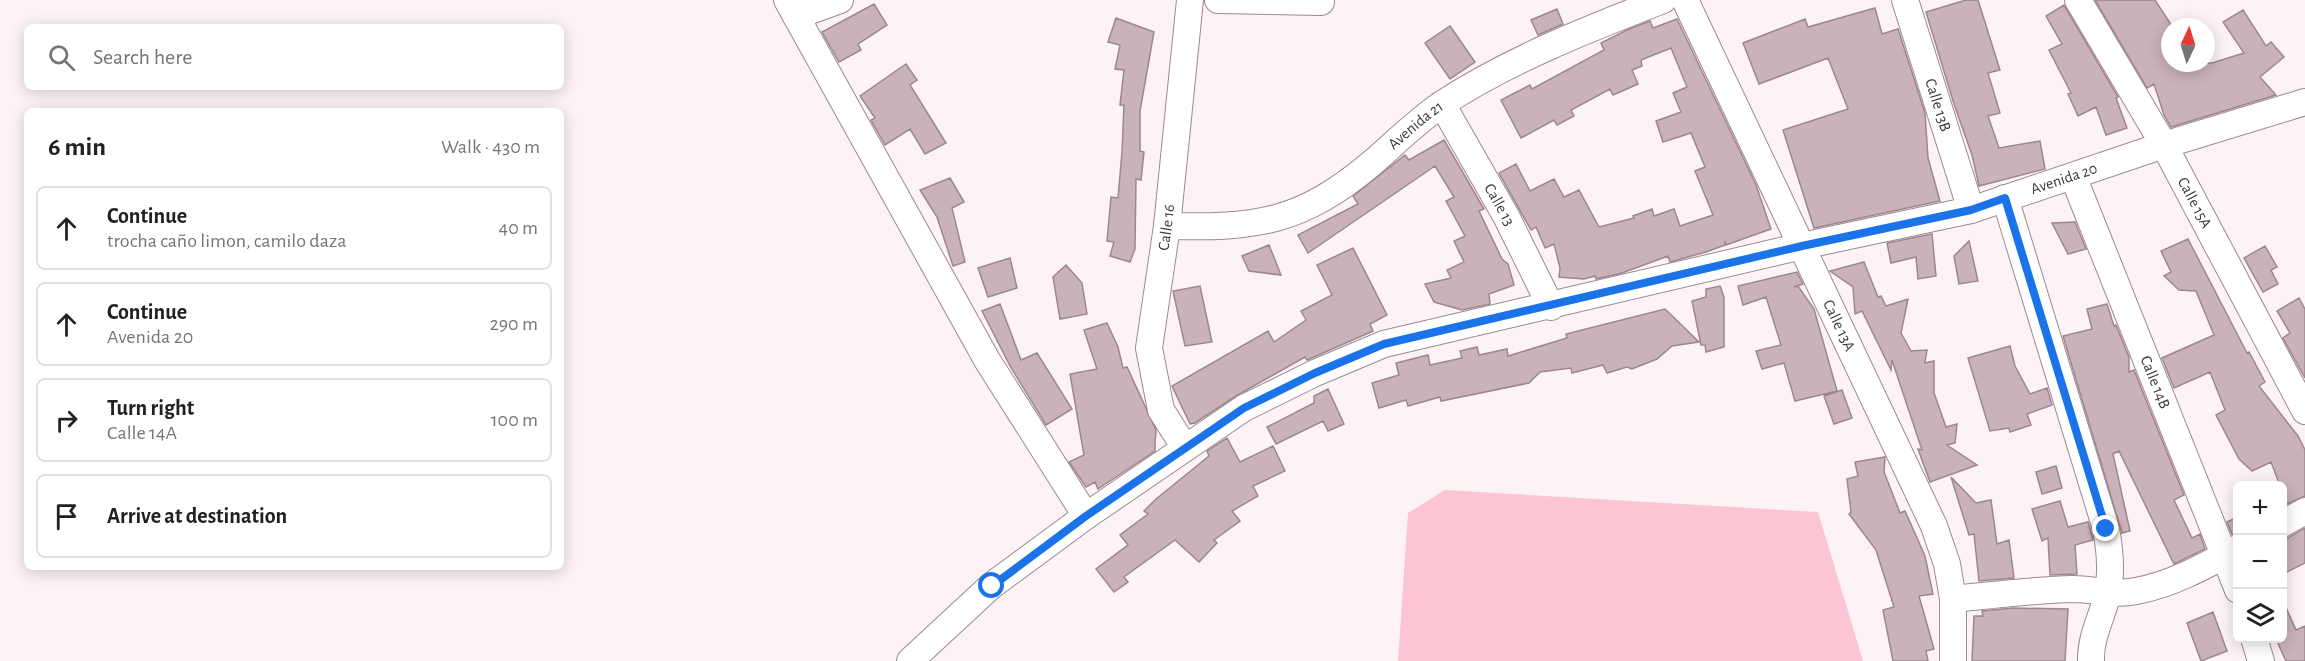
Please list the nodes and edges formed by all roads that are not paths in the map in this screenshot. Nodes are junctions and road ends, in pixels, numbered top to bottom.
1 (840, 0) edge
2 (1190, 0) edge
3 (1218, 0) edge
4 (1321, 0) edge
5 (1663, 0) edge
6 (1685, 0) edge
7 (1905, 0) edge
8 (2078, 0) edge
9 (792, 8) edge
10 (1442, 104) junction
11 (2301, 111) edge
12 (2164, 145) junction
13 (2073, 176) junction
14 (2005, 198) junction
15 (1971, 210) junction
16 (1167, 226) junction
17 (1802, 246) junction
18 (1551, 307) junction
19 (2305, 411) edge
20 (1185, 448) junction
21 (2305, 511) edge
22 (1086, 516) junction
23 (2287, 522) edge
24 (2232, 551) edge
25 (2238, 589) edge
26 (2107, 594) junction
27 (1953, 599) junction
28 (2255, 643) edge
29 (910, 661) edge
30 (1953, 661) edge
31 (2091, 661) edge
32 (2261, 661) edge

1 - 9 street
2 - 16 street, Calle 16
3 - 4 street
5 - 10 street, Avenida 21
6 - 17 street, Calle 13A
7 - 15 street, Calle 13B
8 - 12 street, Calle 15A
9 - 22 street
10 - 16 street, Avenida 21
10 - 18 street, Calle 13
11 - 12 street, Avenida 20
12 - 13 street, Avenida 20
12 - 19 street, Calle 15A
13 - 14 street, Avenida 20
13 - 24 street, Calle 14B
14 - 15 street, Avenida 20
14 - 26 street
15 - 17 street, Avenida 20
16 - 20 street, Calle 16
17 - 18 street, Avenida 20
17 - 27 street, Calle 13A
18 - 20 street, Avenida 20
20 - 22 street, Avenida 20
21 - 23 street
22 - 29 street, Avenida 20
24 - 25 street, Calle 14B
24 - 26 street
26 - 27 street
26 - 31 street
27 - 30 street, Calle 13A
28 - 32 street

